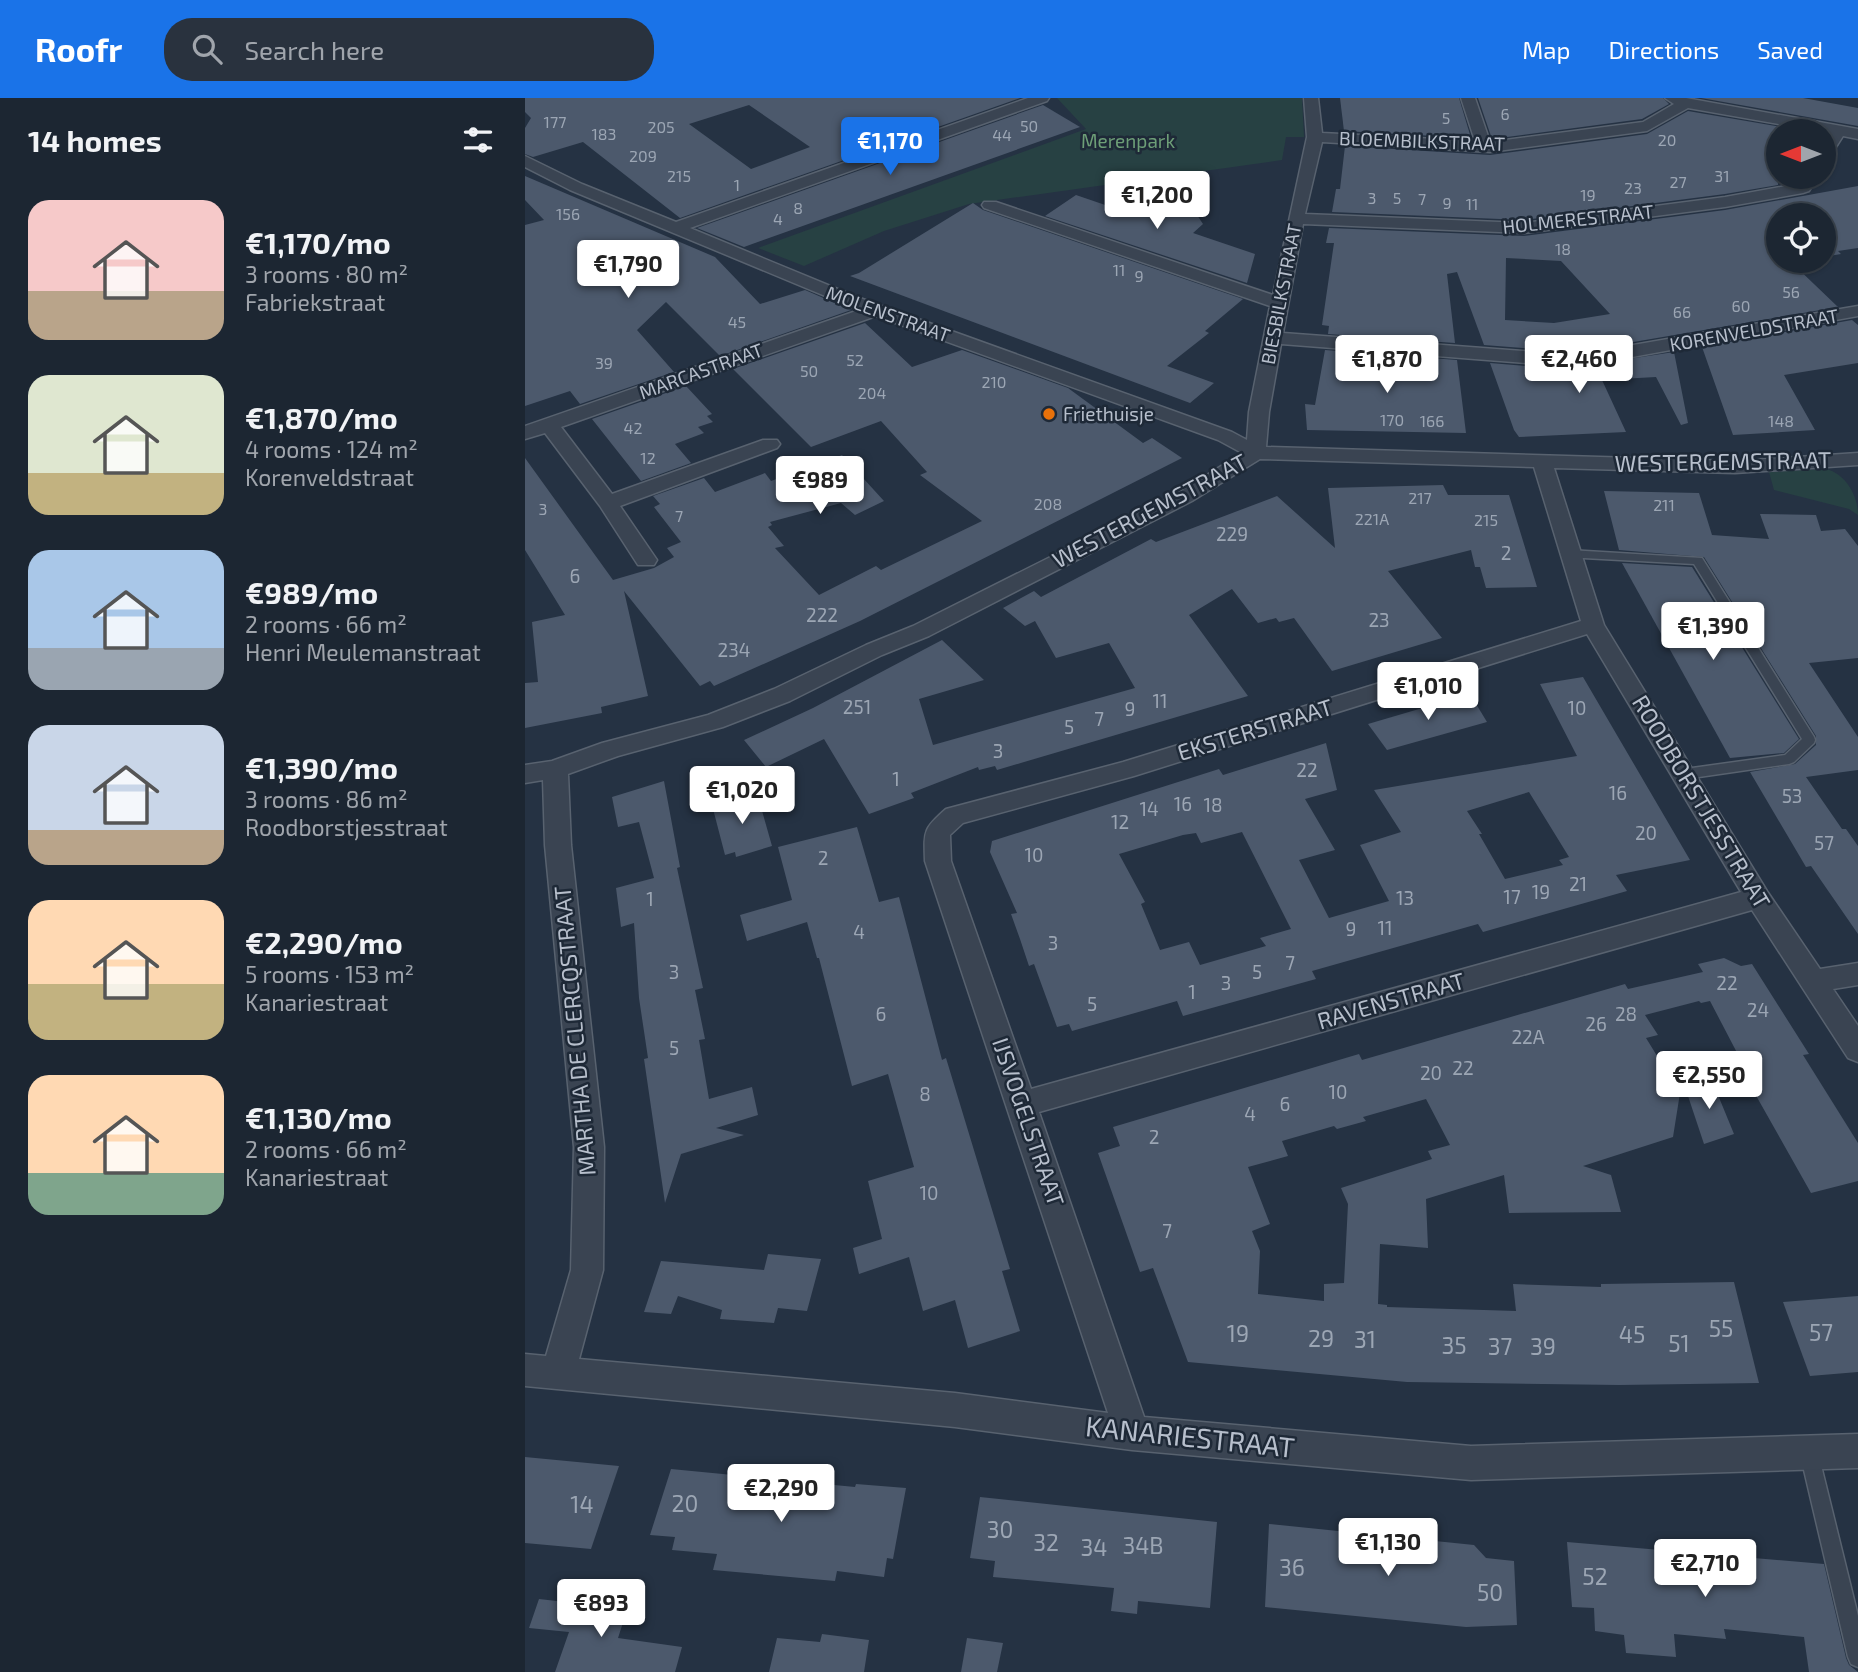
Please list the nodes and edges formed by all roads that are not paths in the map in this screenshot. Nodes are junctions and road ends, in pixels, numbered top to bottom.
1 (1311, 98) edge
2 (1468, 98) edge
3 (1035, 99) edge
4 (1679, 101) edge
5 (1838, 131) junction
6 (1836, 134) edge
7 (1858, 134) edge
8 (1315, 137) junction
9 (1484, 146) junction
10 (525, 161) edge
11 (1797, 189) edge
12 (990, 205) dead end
13 (1296, 219) junction
14 (676, 228) junction
15 (1280, 303) junction
16 (877, 310) junction
17 (1858, 311) edge
18 (1273, 338) junction
19 (549, 425) junction
20 (525, 433) edge
21 (770, 444) dead end
22 (1256, 453) junction
23 (1849, 460) edge
24 (1542, 462) junction
25 (1858, 482) edge
26 (608, 503) junction
27 (1569, 555) junction
28 (646, 561) dead end
29 (1593, 625) junction
30 (555, 769) junction
31 (525, 774) edge
32 (1685, 774) junction
33 (954, 816) joint
34 (1758, 898) junction
35 (1858, 974) edge
36 (1813, 981) junction
37 (1858, 1050) edge
38 (1023, 1104) junction
39 (542, 1372) edge
40 (1132, 1433) junction
41 (1858, 1451) edge
42 (1809, 1453) junction
43 (1858, 1657) edge

1 - 8 street, BLOEMBILKSTRAAT
2 - 9 street
3 - 14 street
4 - 5 street
4 - 9 street, BLOEMBILKSTRAAT
5 - 6 street
5 - 7 street
8 - 9 street, BLOEMBILKSTRAAT
8 - 13 street, BIESBILKSTRAAT
10 - 14 street, MOLENSTRAAT
11 - 13 street, HOLMERESTRAAT
12 - 15 street
13 - 15 street, BIESBILKSTRAAT
14 - 16 street, MOLENSTRAAT
15 - 18 street, BIESBILKSTRAAT
16 - 19 street, MARCASTRAAT
16 - 22 street, MOLENSTRAAT
17 - 18 street, KORENVELDSTRAAT
18 - 22 street, BIESBILKSTRAAT
19 - 20 street, MARCASTRAAT
19 - 26 street
21 - 26 street
22 - 24 street, WESTERGEMSTRAAT
22 - 30 street, WESTERGEMSTRAAT
23 - 24 street, WESTERGEMSTRAAT
23 - 25 street
24 - 27 street, ROODBORSTJESSTRAAT
26 - 28 street
27 - 29 street, ROODBORSTJESSTRAAT
27 - 32 lane
29 - 32 street, ROODBORSTJESSTRAAT
29 - 33 street, EKSTERSTRAAT
30 - 31 street, WESTERGEMSTRAAT
30 - 39 street, MARTHA DE CLERCQSTRAAT
32 - 34 street, ROODBORSTJESSTRAAT
33 - 38 street, IJSVOGELSTRAAT
34 - 36 street, ROODBORSTJESSTRAAT
34 - 38 street, RAVENSTRAAT
35 - 36 street
36 - 37 street, ROODBORSTJESSTRAAT
38 - 40 street, IJSVOGELSTRAAT
39 - 40 street, KANARIESTRAAT
40 - 42 street, KANARIESTRAAT
41 - 42 street, KANARIESTRAAT
42 - 43 lane

